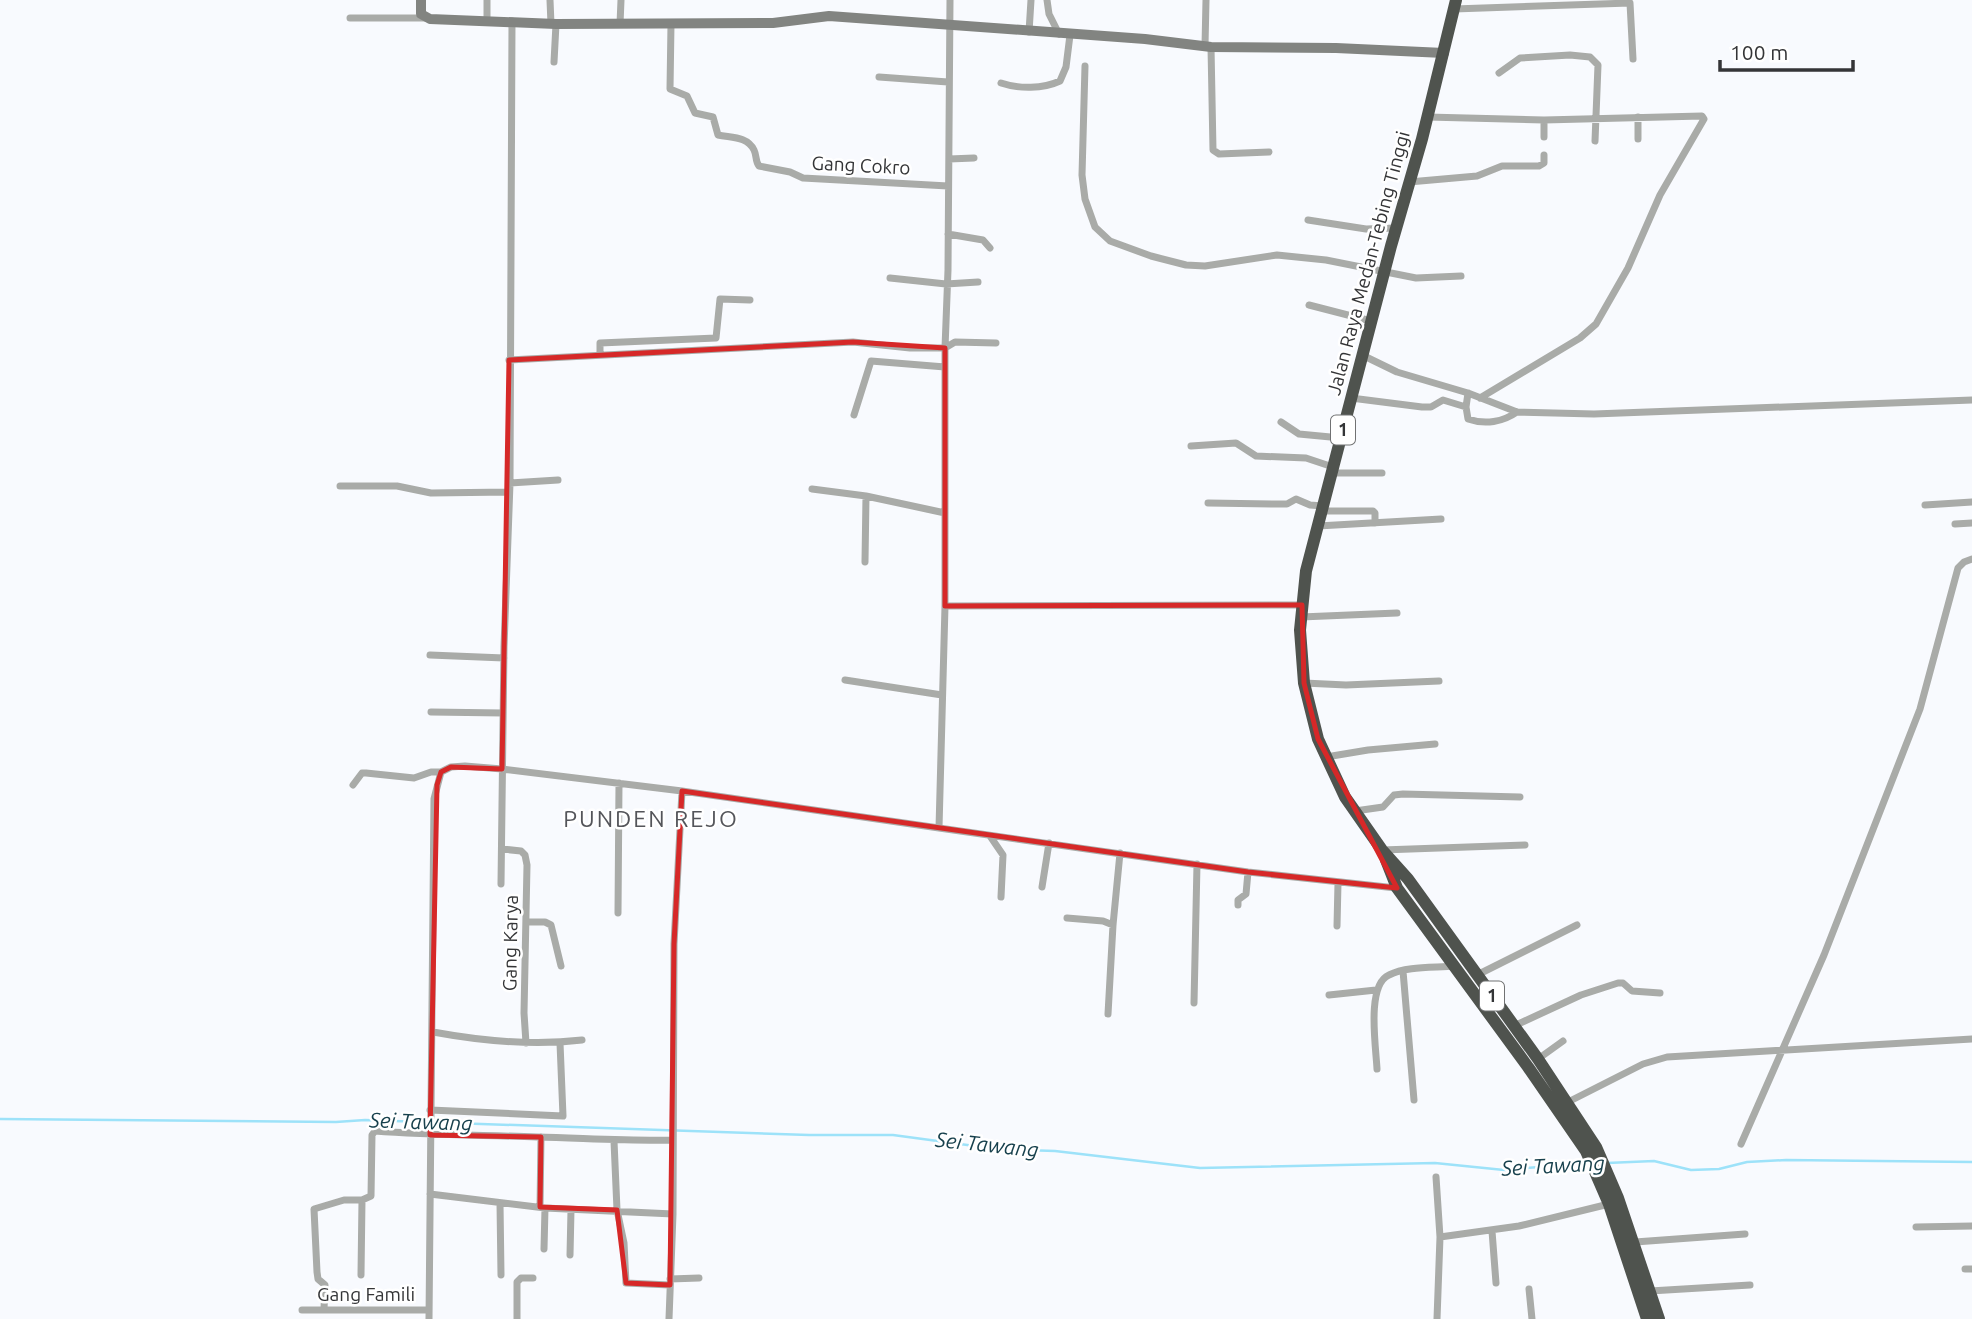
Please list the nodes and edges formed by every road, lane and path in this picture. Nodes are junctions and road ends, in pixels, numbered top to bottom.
1 (421, 0) edge
2 (487, 0) edge
3 (550, 0) edge
4 (621, 0) edge
5 (950, 0) edge
6 (1031, 0) edge
7 (1047, 0) edge
8 (1206, 0) edge
9 (1630, 1) edge
10 (1500, 4) edge
11 (1455, 5) edge
12 (350, 18) dead end
13 (425, 18) junction
14 (487, 21) junction
15 (512, 21) junction
16 (671, 23) junction
17 (553, 24) junction
18 (620, 24) junction
19 (949, 26) junction
20 (1029, 32) junction
21 (1065, 34) junction
22 (1208, 46) junction
23 (1444, 53) junction
24 (1633, 59) dead end
25 (554, 62) dead end
26 (1085, 66) dead end
27 (1499, 73) dead end
28 (879, 77) dead end
29 (948, 82) junction
30 (1001, 83) dead end
31 (1427, 117) junction
32 (1638, 117) junction
33 (1596, 119) junction
34 (1544, 120) junction
35 (1544, 137) dead end
36 (1638, 139) dead end
37 (1595, 141) dead end
38 (1269, 152) dead end
39 (1544, 155) dead end
40 (974, 158) dead end
41 (949, 159) junction
42 (1408, 182) junction
43 (948, 187) junction
44 (1308, 220) dead end
45 (1396, 228) junction
46 (948, 234) junction
47 (990, 248) dead end
48 (1384, 272) junction
49 (1461, 276) dead end
50 (890, 278) dead end
51 (978, 282) dead end
52 (946, 284) junction
53 (750, 300) dead end
54 (1309, 305) dead end
55 (1371, 321) junction
56 (996, 342) dead end
57 (945, 348) junction
58 (600, 355) junction
59 (1362, 355) junction
60 (509, 360) junction
61 (945, 368) junction
62 (1351, 398) junction
63 (1480, 398) junction
64 (1467, 400) junction
65 (1972, 400) edge
66 (1517, 412) junction
67 (854, 415) dead end
68 (1281, 422) dead end
69 (1340, 438) junction
70 (1191, 446) dead end
71 (1332, 470) junction
72 (1382, 473) dead end
73 (558, 480) dead end
74 (340, 486) dead end
75 (509, 487) junction
76 (812, 489) dead end
77 (866, 496) junction
78 (1972, 502) edge
79 (1208, 503) dead end
80 (1925, 505) dead end
81 (1322, 509) junction
82 (945, 513) junction
83 (1441, 519) dead end
84 (1375, 523) junction
85 (1972, 523) edge
86 (1955, 524) dead end
87 (1318, 526) junction
88 (1972, 559) edge
89 (865, 562) dead end
90 (945, 606) junction
91 (1301, 611) junction
92 (1397, 613) dead end
93 (430, 655) dead end
94 (504, 658) junction
95 (845, 680) dead end
96 (1439, 681) dead end
97 (1304, 683) junction
98 (942, 695) junction
99 (431, 712) dead end
100 (503, 713) junction
101 (1435, 744) dead end
102 (1326, 757) junction
103 (502, 769) junction
104 (441, 772) junction
105 (619, 783) junction
106 (352, 785) dead end
107 (682, 791) junction
108 (1520, 797) dead end
109 (1354, 811) junction
110 (939, 828) junction
111 (990, 836) junction
112 (1049, 842) junction
113 (1524, 845) dead end
114 (502, 849) junction
115 (1382, 850) junction
116 (1119, 853) junction
117 (1197, 864) junction
118 (1248, 872) junction
119 (1338, 883) junction
120 (501, 884) dead end
121 (1042, 887) dead end
122 (1397, 888) junction
123 (1001, 897) dead end
124 (1238, 905) dead end
125 (618, 913) dead end
126 (1067, 918) dead end
127 (526, 922) junction
128 (1113, 925) junction
129 (1577, 925) dead end
130 (1337, 926) dead end
131 (561, 966) dead end
132 (1455, 966) junction
133 (1403, 971) junction
134 (1477, 975) junction
135 (1376, 990) junction
136 (1660, 993) dead end
137 (1329, 995) dead end
138 (1194, 1003) dead end
139 (1108, 1014) dead end
140 (1513, 1026) junction
141 (433, 1032) junction
142 (1972, 1039) edge
143 (582, 1040) dead end
144 (1563, 1041) dead end
145 (526, 1043) junction
146 (560, 1043) junction
147 (1783, 1051) junction
148 (1538, 1059) junction
149 (1377, 1069) dead end
150 (1414, 1100) dead end
151 (1568, 1102) junction
152 (430, 1111) junction
153 (430, 1134) junction
154 (541, 1137) junction
155 (673, 1137) junction
156 (614, 1141) junction
157 (1741, 1144) dead end
158 (1591, 1149) junction
159 (1600, 1169) junction
160 (1436, 1177) dead end
161 (430, 1194) junction
162 (362, 1200) junction
163 (500, 1203) junction
164 (1609, 1204) junction
165 (542, 1208) junction
166 (570, 1209) junction
167 (617, 1210) junction
168 (673, 1214) junction
169 (1972, 1226) edge
170 (1916, 1227) dead end
171 (1492, 1231) junction
172 (1745, 1234) dead end
173 (1440, 1237) junction
174 (1634, 1242) junction
175 (544, 1249) dead end
176 (570, 1255) dead end
177 (361, 1275) dead end
178 (501, 1275) dead end
179 (533, 1278) dead end
180 (699, 1278) dead end
181 (670, 1282) junction
182 (1496, 1283) dead end
183 (1750, 1285) dead end
184 (1529, 1289) dead end
185 (1650, 1291) junction
186 (324, 1309) junction
187 (302, 1310) dead end
188 (429, 1315) edge
189 (517, 1319) edge
190 (669, 1319) edge
191 (1437, 1319) edge
192 (1532, 1319) edge
193 (1647, 1319) edge
194 (1659, 1319) edge

1 - 13 street
2 - 14 street
3 - 17 street
4 - 18 street
5 - 19 street
6 - 20 street
7 - 21 street
8 - 22 street
9 - 10 street
9 - 24 street
10 - 11 street
11 - 23 highway, Jalan Raya Medan-Tebing Tinggi / 1
12 - 13 street
13 - 14 street
14 - 15 street
15 - 17 street
15 - 60 street
16 - 18 street
16 - 19 street
16 - 43 street, Gang Cokro
17 - 18 street
17 - 25 street
19 - 20 street
19 - 29 street
20 - 21 street
21 - 22 street
21 - 30 street
22 - 23 street
22 - 38 street
23 - 31 highway, Jalan Raya Medan-Tebing Tinggi / 1
26 - 48 street
27 - 33 street
28 - 29 street
29 - 41 street
31 - 34 street
31 - 42 highway, Jalan Raya Medan-Tebing Tinggi / 1
32 - 33 street
32 - 36 street
32 - 63 street
33 - 34 street
33 - 37 street
34 - 35 street
39 - 42 street
40 - 41 street
41 - 43 street
42 - 45 highway, Jalan Raya Medan-Tebing Tinggi / 1
43 - 46 street
44 - 45 street
45 - 48 highway, Jalan Raya Medan-Tebing Tinggi / 1
46 - 47 street
46 - 52 street
48 - 49 street
48 - 55 highway, Jalan Raya Medan-Tebing Tinggi / 1
50 - 52 street
51 - 52 street
52 - 57 street
53 - 58 street
54 - 55 street
55 - 59 highway, Jalan Raya Medan-Tebing Tinggi / 1
56 - 57 street
57 - 58 street
57 - 61 street
58 - 60 street
59 - 62 highway, Jalan Raya Medan-Tebing Tinggi / 1
59 - 64 street
60 - 75 street
61 - 67 street
61 - 82 street
62 - 64 street
62 - 69 highway, Jalan Raya Medan-Tebing Tinggi / 1
63 - 64 street
63 - 66 street
64 - 66 street
65 - 66 street
68 - 69 street
69 - 71 highway, Jalan Raya Medan-Tebing Tinggi / 1
70 - 71 street
71 - 72 street
71 - 81 highway, Jalan Raya Medan-Tebing Tinggi / 1
73 - 75 street
74 - 75 street
75 - 94 street
76 - 77 street
77 - 82 street
77 - 89 street
78 - 80 street
79 - 81 street
81 - 84 street
81 - 87 highway, Jalan Raya Medan-Tebing Tinggi / 1
82 - 90 street
83 - 84 street
84 - 87 street
85 - 86 street
87 - 91 highway, Jalan Raya Medan-Tebing Tinggi / 1
88 - 147 street
90 - 91 street
90 - 98 street
91 - 92 street
91 - 97 highway, Jalan Raya Medan-Tebing Tinggi / 1
93 - 94 street
94 - 100 street
95 - 98 street
96 - 97 street
97 - 102 highway, Jalan Raya Medan-Tebing Tinggi / 1
98 - 110 street
99 - 100 street
100 - 103 street
101 - 102 street
102 - 109 highway, Jalan Raya Medan-Tebing Tinggi / 1
103 - 104 street
103 - 105 street
103 - 114 street
104 - 106 street
104 - 141 street
105 - 107 street
105 - 125 street
107 - 110 street
107 - 155 street
108 - 109 street
109 - 115 highway, Jalan Raya Medan-Tebing Tinggi / 1
110 - 111 street
111 - 112 street
111 - 123 street
112 - 116 street
112 - 121 street
113 - 115 street
114 - 120 street
114 - 127 street, Gang Karya
115 - 122 highway, Jalan Raya Medan-Tebing Tinggi / 1
115 - 134 highway, Jalan Raya Medan-Tebing Tinggi / 1
116 - 117 street
116 - 128 street
117 - 118 street
117 - 138 street
118 - 119 street
118 - 124 street
119 - 122 street
119 - 130 street
122 - 132 highway, Jalan Raya Medan-Tebing Tinggi / 1
126 - 128 street
127 - 131 street
127 - 145 street, Gang Karya
128 - 139 street
129 - 134 street
132 - 133 street
132 - 158 highway, Jalan Raya Medan-Tebing Tinggi / 1
133 - 135 street
133 - 150 street
134 - 140 highway, Jalan Raya Medan-Tebing Tinggi / 1
135 - 137 street
135 - 149 street
136 - 140 street
140 - 148 highway, Jalan Raya Medan-Tebing Tinggi / 1
141 - 145 street
141 - 152 street
142 - 147 street
143 - 146 street
144 - 148 street
145 - 146 street
146 - 152 street
147 - 151 street
147 - 157 street
148 - 151 highway, Jalan Raya Medan-Tebing Tinggi / 1
151 - 158 highway, Jalan Raya Medan-Tebing Tinggi / 1
152 - 153 street
153 - 154 street
153 - 161 street
153 - 162 street
154 - 156 street
154 - 165 street
155 - 156 street
155 - 168 street
156 - 167 street
158 - 159 highway, Jalan Raya Medan-Tebing Tinggi / 1
159 - 164 highway, Jalan Raya Medan-Tebing Tinggi / 1
159 - 174 highway, Jalan Raya Medan-Tebing Tinggi / 1
160 - 173 street
161 - 163 street
161 - 188 street
162 - 177 street
162 - 186 street
163 - 165 street
163 - 178 street
164 - 171 street
164 - 193 highway, Jalan Raya Medan-Tebing Tinggi / 1
165 - 166 street
165 - 175 street
166 - 167 street
166 - 176 street
167 - 168 street
167 - 181 street
168 - 181 street
169 - 170 street
171 - 173 street
171 - 182 street
172 - 174 street
173 - 191 street
174 - 185 highway, Jalan Raya Medan-Tebing Tinggi / 1
179 - 189 street
180 - 181 street
181 - 190 street
183 - 185 street
184 - 192 street
185 - 194 highway, Jalan Raya Medan-Tebing Tinggi / 1
186 - 187 street, Gang Famili
186 - 188 street, Gang Famili

